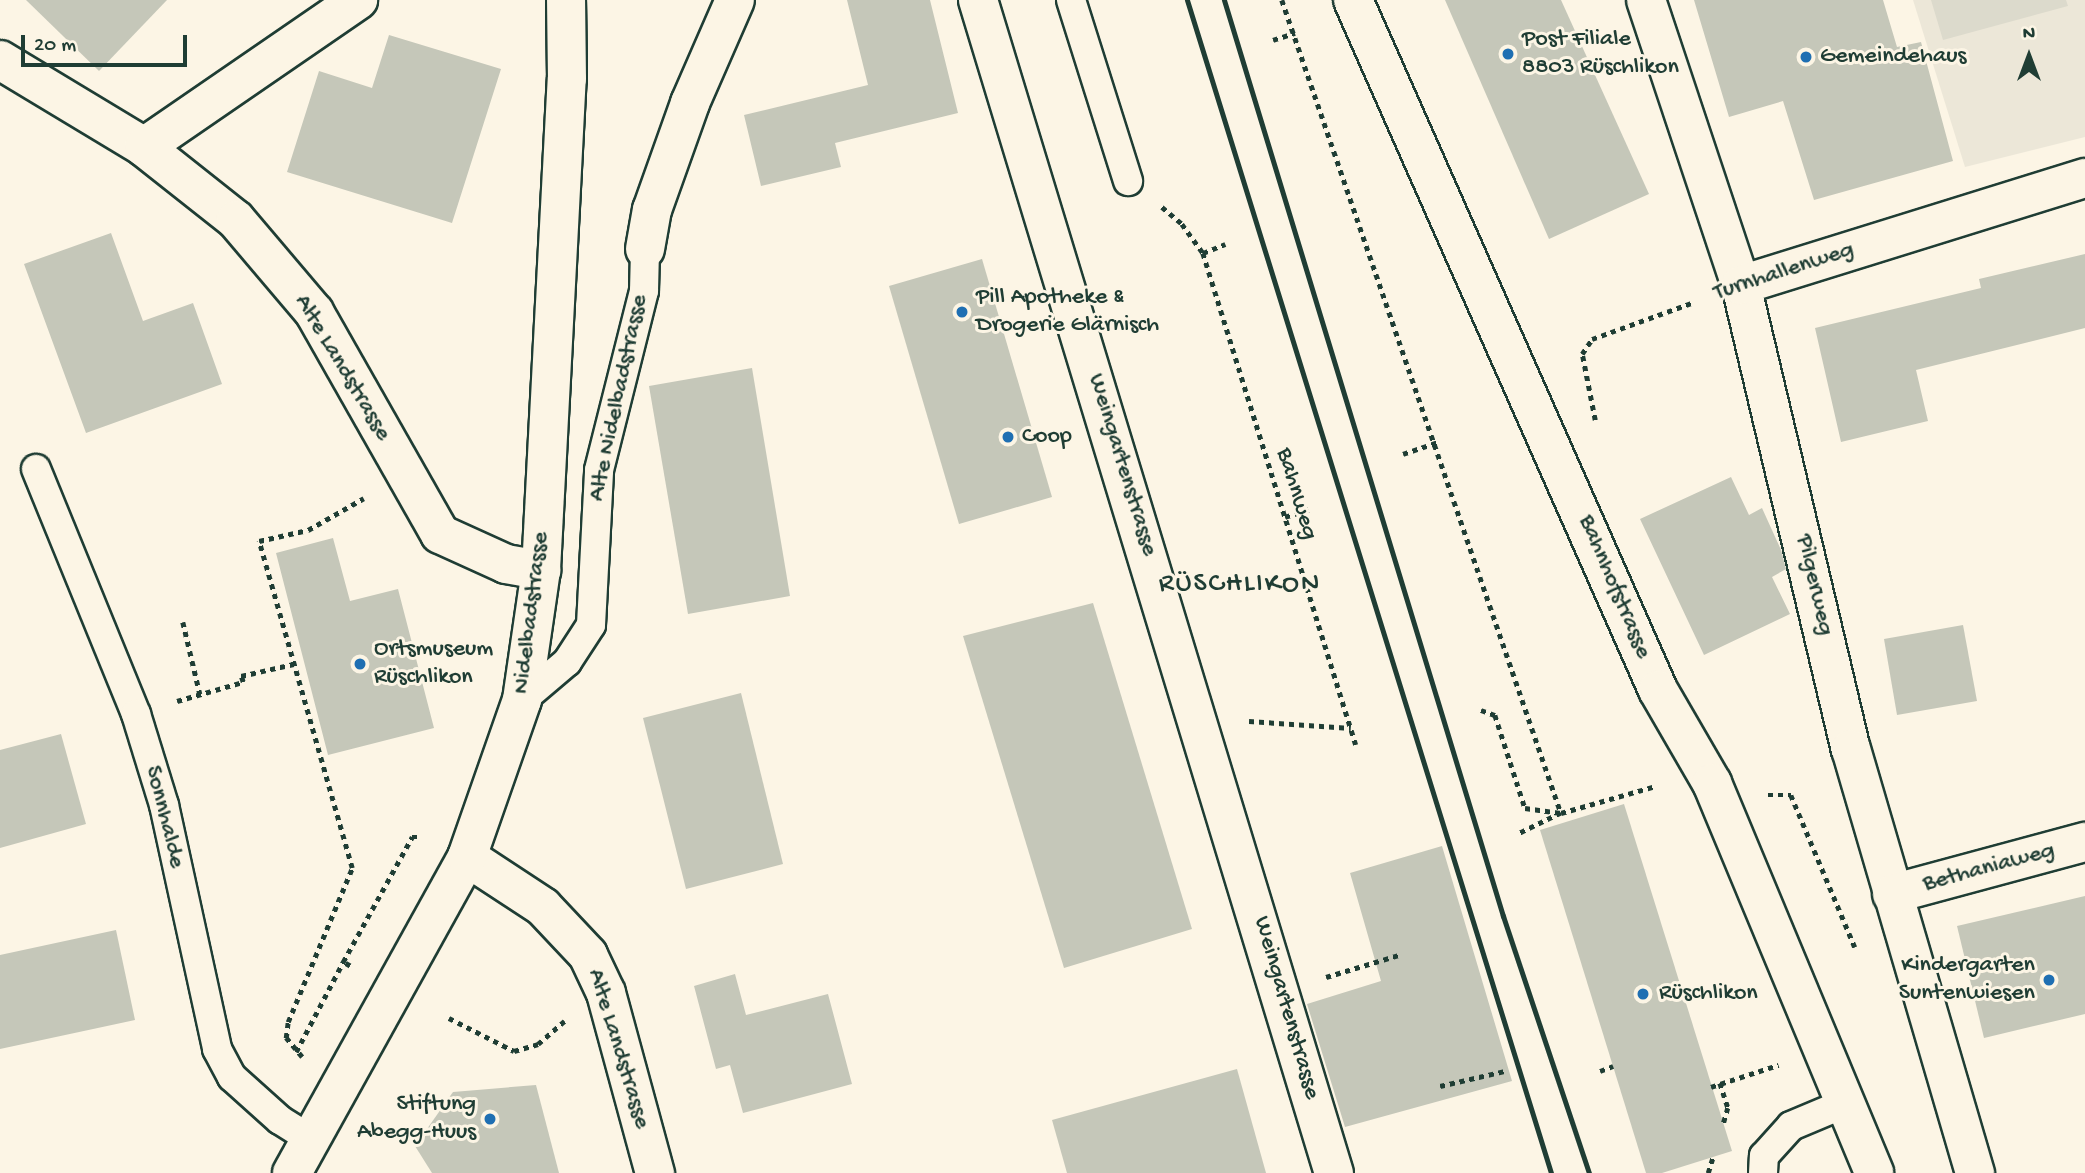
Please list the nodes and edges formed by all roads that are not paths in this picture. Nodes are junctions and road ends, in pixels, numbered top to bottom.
1 (358, 0) edge
2 (566, 0) edge
3 (735, 0) edge
4 (978, 0) edge
5 (1071, 0) edge
6 (1353, 0) edge
7 (1646, 0) edge
8 (0, 60) edge
9 (144, 147) junction
10 (2085, 178) edge
11 (1128, 181) road end
12 (645, 249) joint
13 (1741, 285) junction
14 (36, 469) dead end
15 (541, 570) junction
16 (522, 700) junction
17 (2085, 842) edge
18 (467, 857) junction
19 (1892, 894) junction
20 (1847, 1102) junction
21 (311, 1139) junction
22 (292, 1173) edge
23 (655, 1173) edge
24 (1335, 1173) edge
25 (1763, 1173) edge
26 (1874, 1173) edge
27 (1975, 1173) edge

1 - 9 street
2 - 15 street, Nidelbadstrasse
3 - 12 street, Alte Nidelbadstrasse
4 - 24 street, Weingartenstrasse
5 - 11 lane
6 - 20 street, Bahnhofstrasse
7 - 13 street, Pilgerweg
8 - 9 street, Alte Landstrasse
9 - 15 street, Alte Landstrasse
10 - 13 street, Turnhallenweg
12 - 16 lane, Alte Nidelbadstrasse
13 - 19 street, Pilgerweg
14 - 21 lane, Sonnhalde
15 - 16 street, Nidelbadstrasse
16 - 18 street, Nidelbadstrasse
17 - 19 street, Bethaniaweg
18 - 21 street, Nidelbadstrasse
18 - 23 street, Alte Landstrasse
19 - 27 street, Pilgerweg
20 - 25 lane
20 - 26 street, Bahnhofstrasse
21 - 22 street, Nidelbadstrasse

